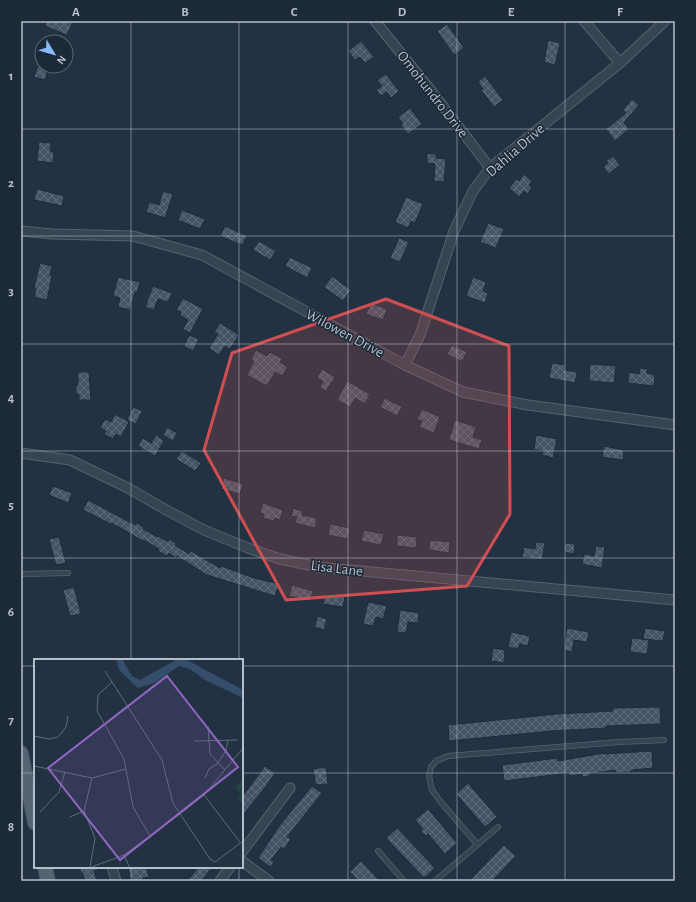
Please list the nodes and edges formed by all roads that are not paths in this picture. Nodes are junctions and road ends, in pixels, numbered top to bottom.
1 (375, 21) edge
2 (584, 21) edge
3 (665, 21) edge
4 (620, 64) junction
5 (490, 168) junction
6 (21, 231) edge
7 (405, 365) junction
8 (675, 425) edge
9 (21, 453) edge
10 (68, 573) dead end
11 (21, 574) edge
12 (675, 600) edge
13 (664, 740) dead end
14 (21, 753) edge
15 (290, 788) dead end
16 (34, 818) edge
17 (498, 827) dead end
18 (477, 844) junction
19 (243, 851) edge
20 (378, 851) dead end
21 (243, 862) edge
22 (45, 868) edge
23 (112, 868) edge
24 (229, 868) edge
25 (48, 881) edge
26 (116, 881) edge
27 (220, 881) edge
28 (269, 881) edge
29 (404, 881) edge
30 (435, 881) edge

1 - 5 street, Omohundro Drive
2 - 4 street
3 - 4 street, Dahlia Drive
4 - 5 street, Dahlia Drive
5 - 7 street, Dahlia Drive
6 - 7 street, Wilowen Drive
7 - 8 street, Wilowen Drive
9 - 12 street, Lisa Lane
10 - 11 lane
13 - 18 lane
14 - 16 main road
15 - 19 street
17 - 18 lane
18 - 30 lane
20 - 29 lane
21 - 28 street
22 - 25 main road
23 - 26 street
24 - 27 street

